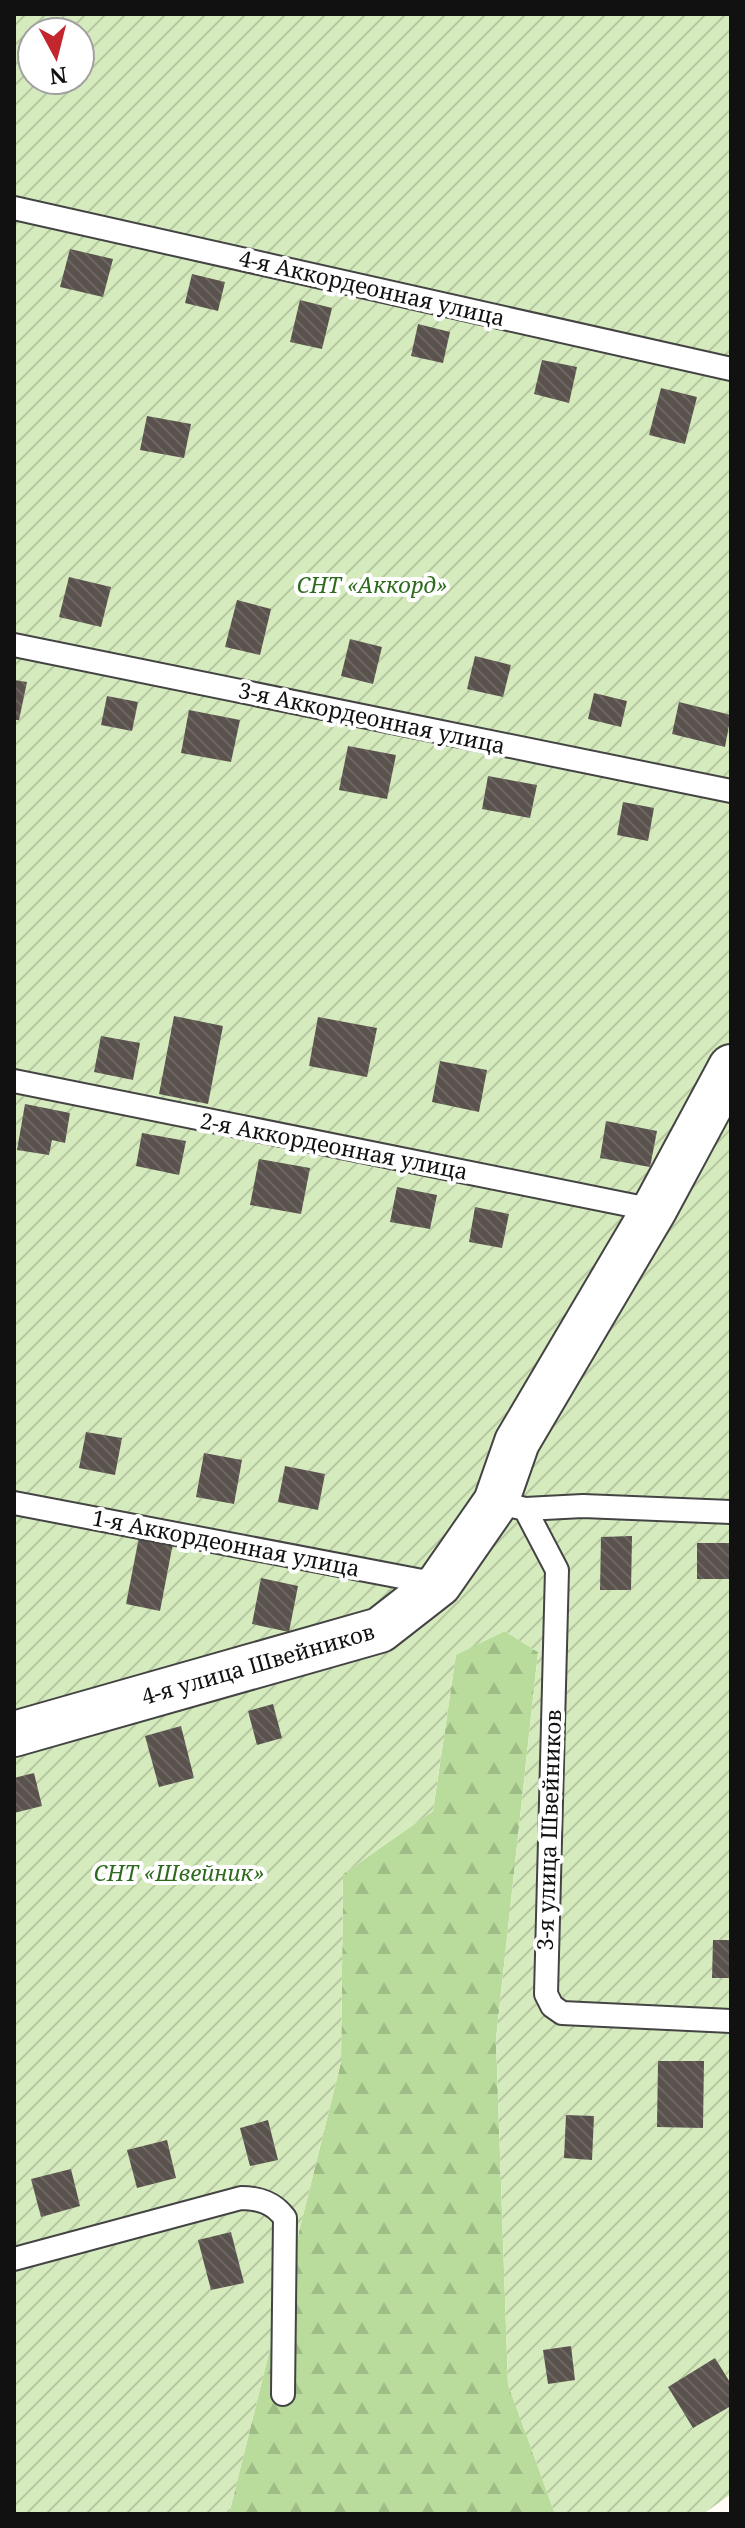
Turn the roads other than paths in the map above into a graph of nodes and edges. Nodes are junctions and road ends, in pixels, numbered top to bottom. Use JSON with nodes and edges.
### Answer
{"nodes":[{"id":1,"x":14,"y":208,"type":"edge"},
{"id":2,"x":731,"y":369,"type":"edge"},
{"id":3,"x":14,"y":645,"type":"edge"},
{"id":4,"x":731,"y":791,"type":"edge"},
{"id":5,"x":731,"y":1067,"type":"edge"},
{"id":6,"x":14,"y":1081,"type":"edge"},
{"id":7,"x":654,"y":1210,"type":"junction"},
{"id":8,"x":14,"y":1503,"type":"edge"},
{"id":9,"x":510,"y":1505,"type":"junction"},
{"id":10,"x":731,"y":1512,"type":"edge"},
{"id":11,"x":439,"y":1584,"type":"junction"},
{"id":12,"x":14,"y":1734,"type":"edge"},
{"id":13,"x":731,"y":2021,"type":"edge"},
{"id":14,"x":14,"y":2259,"type":"edge"},
{"id":15,"x":283,"y":2394,"type":"dead end"}],
"edges":[{"from":1,"to":2,"type":"lane","name":"4-я Аккордеонная улица"},
{"from":3,"to":4,"type":"lane","name":"3-я Аккордеонная улица"},
{"from":5,"to":7,"type":"street","name":"4-я улица Швейников"},
{"from":6,"to":7,"type":"lane","name":"2-я Аккордеонная улица"},
{"from":7,"to":9,"type":"street","name":"4-я улица Швейников"},
{"from":8,"to":11,"type":"lane","name":"1-я Аккордеонная улица"},
{"from":9,"to":10,"type":"lane"},
{"from":9,"to":11,"type":"street","name":"4-я улица Швейников"},
{"from":9,"to":13,"type":"lane","name":"3-я улица Швейников"},
{"from":11,"to":12,"type":"street","name":"4-я улица Швейников"},
{"from":14,"to":15,"type":"lane"}]}
